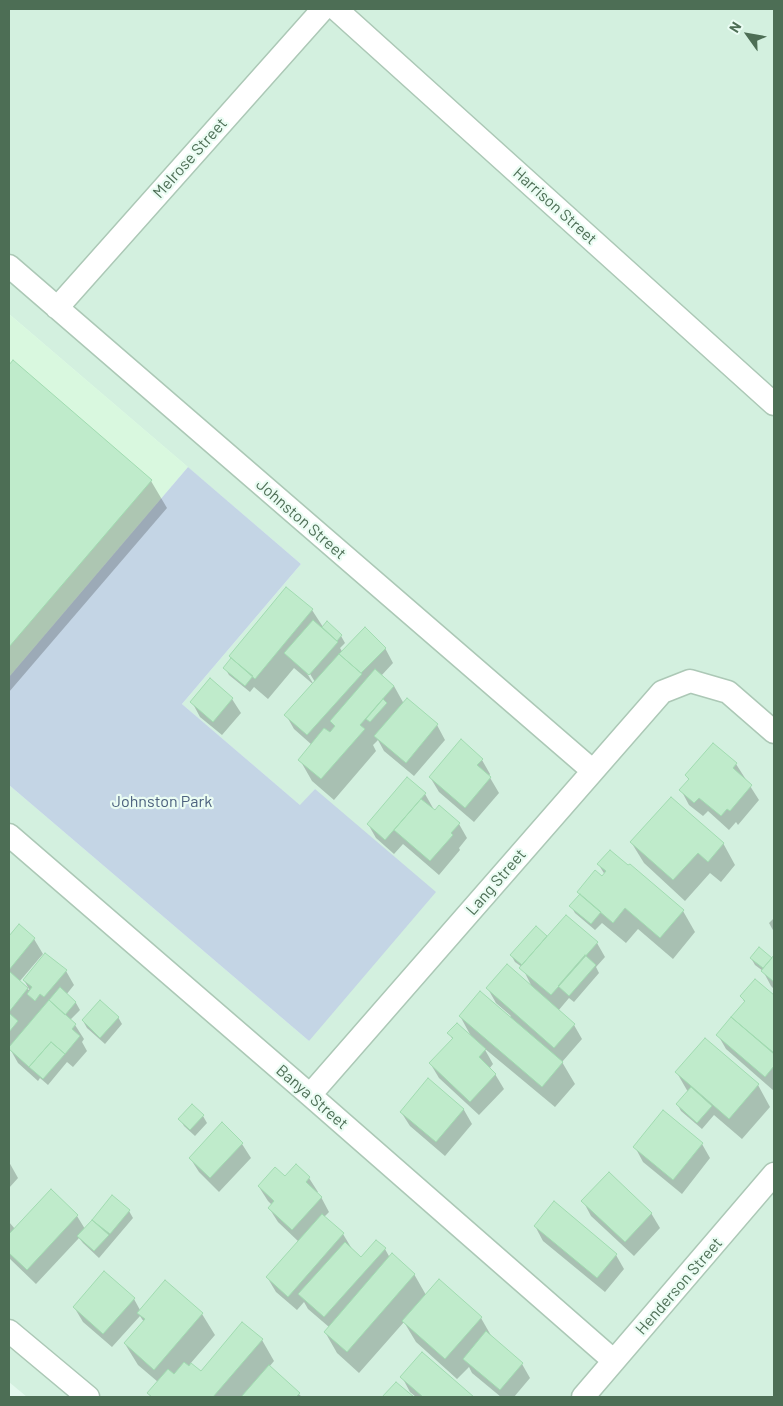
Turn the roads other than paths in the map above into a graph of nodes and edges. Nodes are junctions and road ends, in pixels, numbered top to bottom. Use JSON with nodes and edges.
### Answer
{"nodes":[{"id":1,"x":323,"y":9,"type":"edge"},
{"id":2,"x":336,"y":9,"type":"edge"},
{"id":3,"x":9,"y":266,"type":"edge"},
{"id":4,"x":57,"y":308,"type":"junction"},
{"id":5,"x":774,"y":404,"type":"edge"},
{"id":6,"x":774,"y":732,"type":"edge"},
{"id":7,"x":593,"y":771,"type":"junction"},
{"id":8,"x":9,"y":835,"type":"edge"},
{"id":9,"x":310,"y":1095,"type":"junction"},
{"id":10,"x":774,"y":1174,"type":"edge"},
{"id":11,"x":9,"y":1331,"type":"edge"},
{"id":12,"x":614,"y":1361,"type":"junction"},
{"id":13,"x":88,"y":1397,"type":"edge"},
{"id":14,"x":583,"y":1397,"type":"edge"}],
"edges":[{"from":1,"to":4,"type":"street","name":"Melrose Street"},
{"from":2,"to":5,"type":"street","name":"Harrison Street"},
{"from":3,"to":4,"type":"street","name":"Johnston Street"},
{"from":4,"to":7,"type":"street","name":"Johnston Street"},
{"from":6,"to":7,"type":"street","name":"Lang Street"},
{"from":7,"to":9,"type":"street","name":"Lang Street"},
{"from":8,"to":9,"type":"street","name":"Banya Street"},
{"from":9,"to":12,"type":"street","name":"Banya Street"},
{"from":10,"to":12,"type":"street","name":"Henderson Street"},
{"from":11,"to":13,"type":"street"},
{"from":12,"to":14,"type":"street","name":"Henderson Street"}]}
